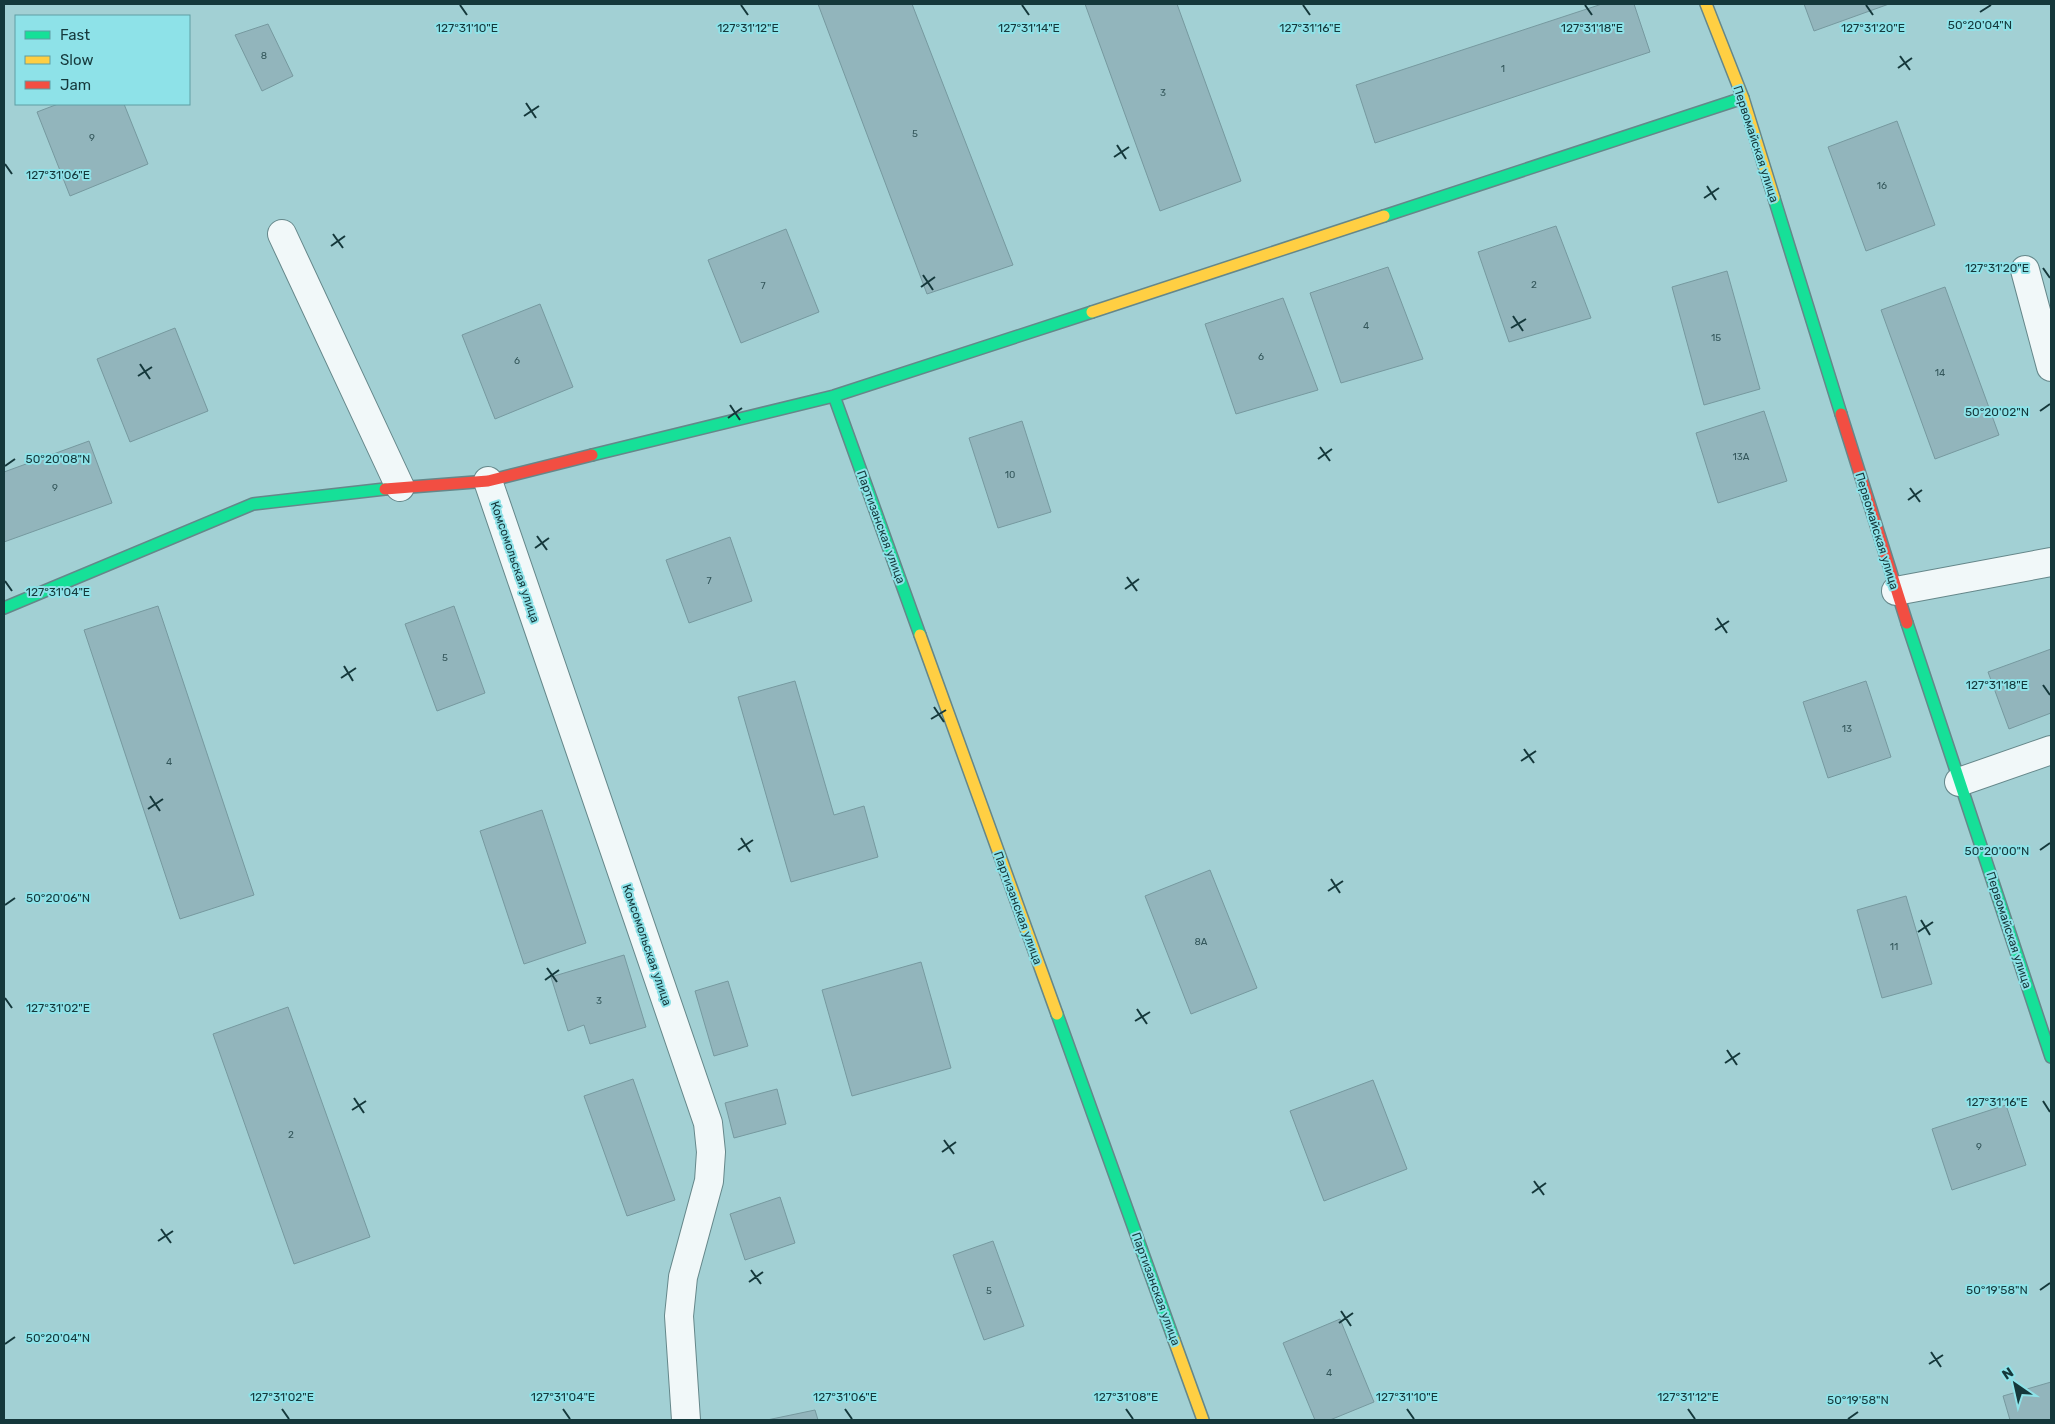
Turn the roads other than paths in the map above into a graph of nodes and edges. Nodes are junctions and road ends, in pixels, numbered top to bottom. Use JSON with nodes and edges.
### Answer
{"nodes":[{"id":1,"x":1706,"y":4,"type":"edge"},
{"id":2,"x":1743,"y":98,"type":"junction"},
{"id":3,"x":282,"y":234,"type":"dead end"},
{"id":4,"x":2025,"y":270,"type":"dead end"},
{"id":5,"x":2051,"y":367,"type":"edge"},
{"id":6,"x":834,"y":396,"type":"junction"},
{"id":7,"x":488,"y":481,"type":"junction"},
{"id":8,"x":400,"y":487,"type":"junction"},
{"id":9,"x":2051,"y":562,"type":"edge"},
{"id":10,"x":1896,"y":591,"type":"junction"},
{"id":11,"x":4,"y":608,"type":"edge"},
{"id":12,"x":2051,"y":750,"type":"edge"},
{"id":13,"x":1959,"y":782,"type":"junction"},
{"id":14,"x":2051,"y":1058,"type":"edge"},
{"id":15,"x":686,"y":1420,"type":"edge"},
{"id":16,"x":1203,"y":1420,"type":"edge"}],
"edges":[{"from":1,"to":2,"type":"street","name":"Первомайская улица"},
{"from":2,"to":6,"type":"street"},
{"from":2,"to":10,"type":"street","name":"Первомайская улица"},
{"from":3,"to":8,"type":"street"},
{"from":4,"to":5,"type":"street"},
{"from":6,"to":7,"type":"street"},
{"from":6,"to":16,"type":"street","name":"Партизанская улица"},
{"from":7,"to":8,"type":"street"},
{"from":7,"to":15,"type":"street","name":"Комсомольская улица"},
{"from":8,"to":11,"type":"street"},
{"from":9,"to":10,"type":"street"},
{"from":10,"to":13,"type":"street","name":"Первомайская улица"},
{"from":12,"to":13,"type":"street"},
{"from":13,"to":14,"type":"street","name":"Первомайская улица"}]}
